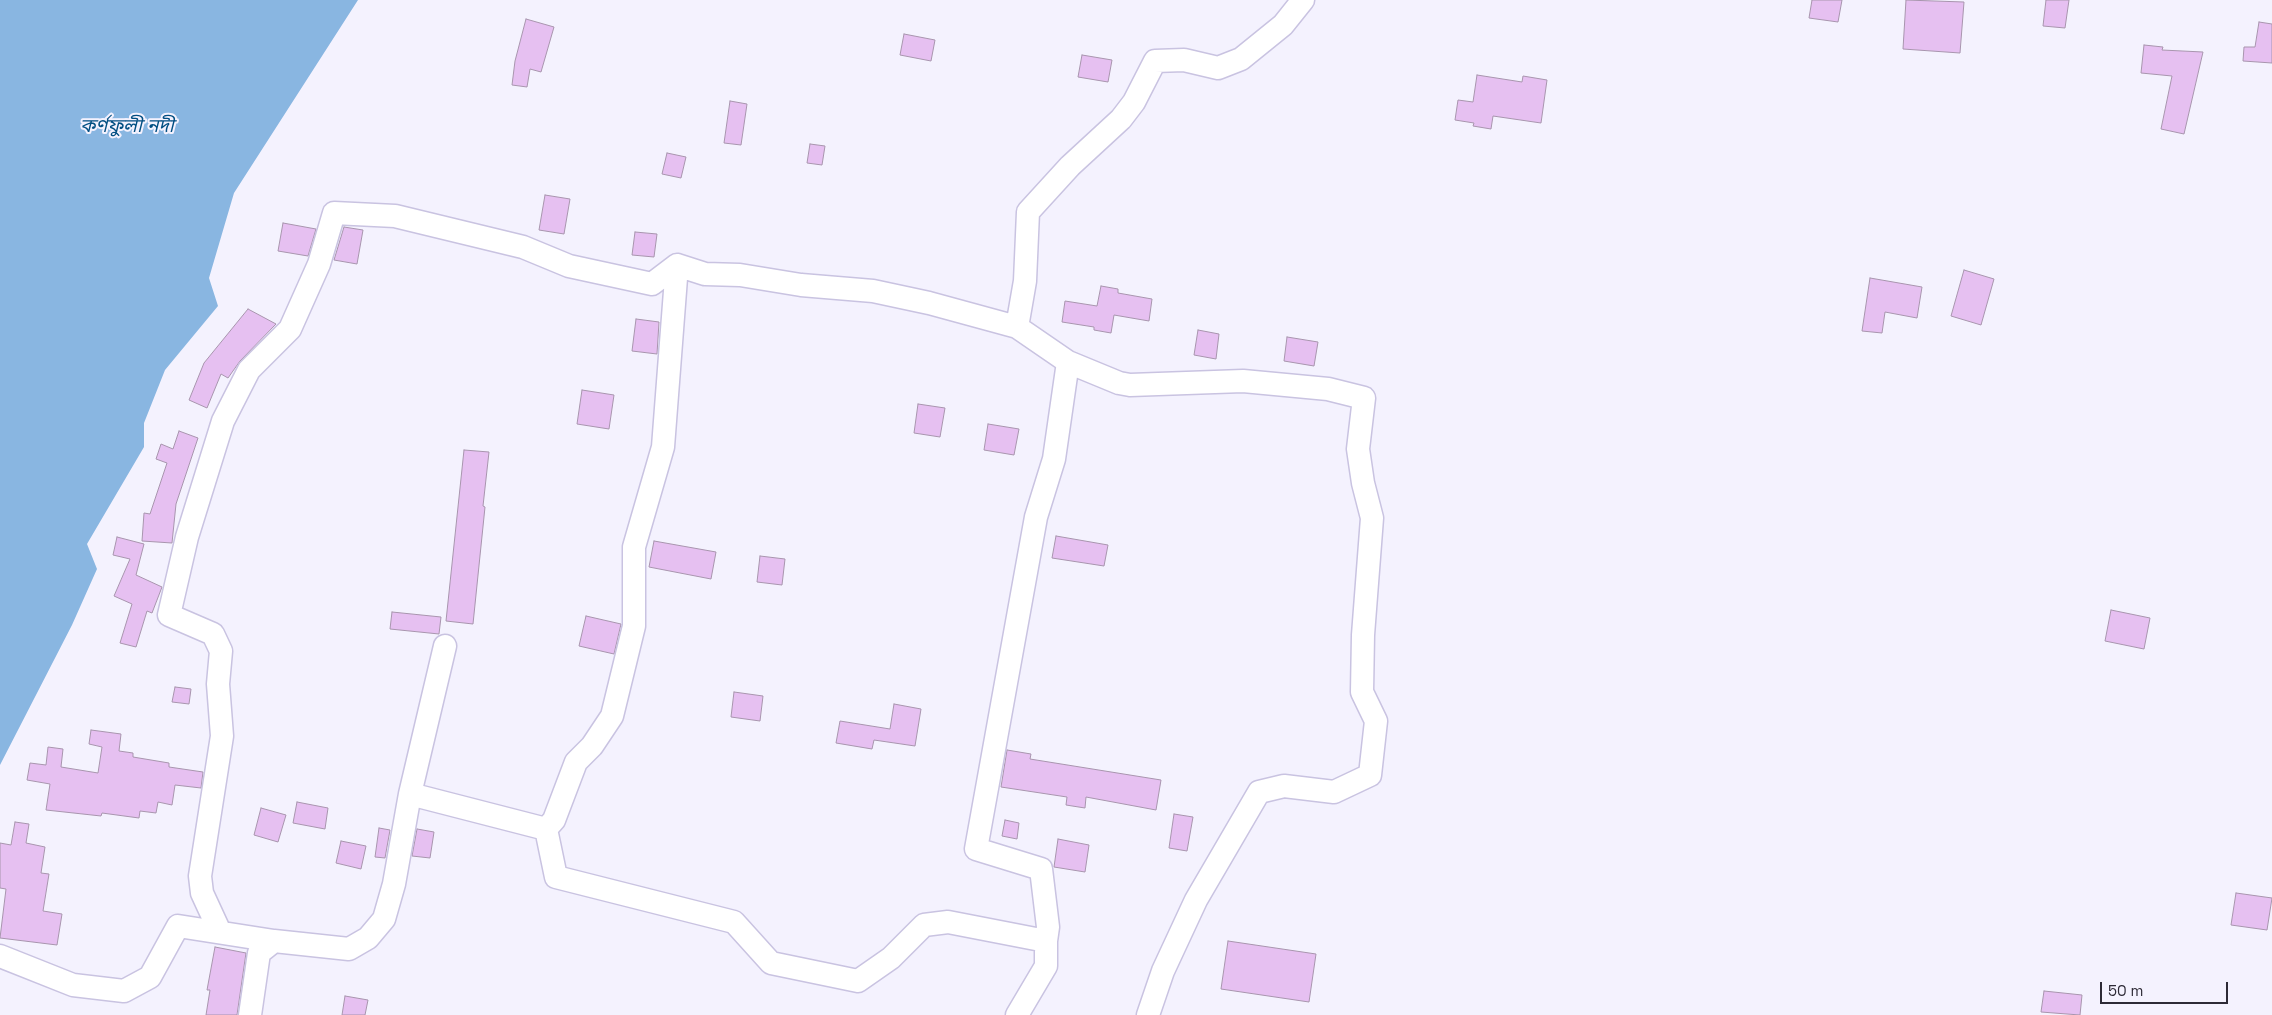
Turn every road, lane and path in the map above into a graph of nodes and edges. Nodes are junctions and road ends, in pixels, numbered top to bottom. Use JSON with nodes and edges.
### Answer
{"nodes":[{"id":1,"x":1303,"y":0,"type":"edge"},
{"id":2,"x":677,"y":264,"type":"junction"},
{"id":3,"x":1017,"y":327,"type":"junction"},
{"id":4,"x":1068,"y":362,"type":"junction"},
{"id":5,"x":445,"y":646,"type":"dead end"},
{"id":6,"x":410,"y":794,"type":"junction"},
{"id":7,"x":546,"y":829,"type":"junction"},
{"id":8,"x":220,"y":932,"type":"junction"},
{"id":9,"x":274,"y":941,"type":"junction"},
{"id":10,"x":1046,"y":941,"type":"junction"},
{"id":11,"x":0,"y":956,"type":"edge"},
{"id":12,"x":250,"y":1015,"type":"edge"},
{"id":13,"x":1017,"y":1015,"type":"edge"},
{"id":14,"x":1148,"y":1015,"type":"edge"}],
"edges":[{"from":1,"to":3,"type":"street"},
{"from":2,"to":3,"type":"street"},
{"from":2,"to":7,"type":"street"},
{"from":2,"to":8,"type":"street"},
{"from":3,"to":4,"type":"street"},
{"from":4,"to":10,"type":"street"},
{"from":4,"to":14,"type":"street"},
{"from":5,"to":6,"type":"street"},
{"from":6,"to":7,"type":"street"},
{"from":6,"to":9,"type":"street"},
{"from":7,"to":10,"type":"street"},
{"from":8,"to":9,"type":"street"},
{"from":8,"to":11,"type":"street"},
{"from":9,"to":12,"type":"street"},
{"from":10,"to":13,"type":"street"}]}
